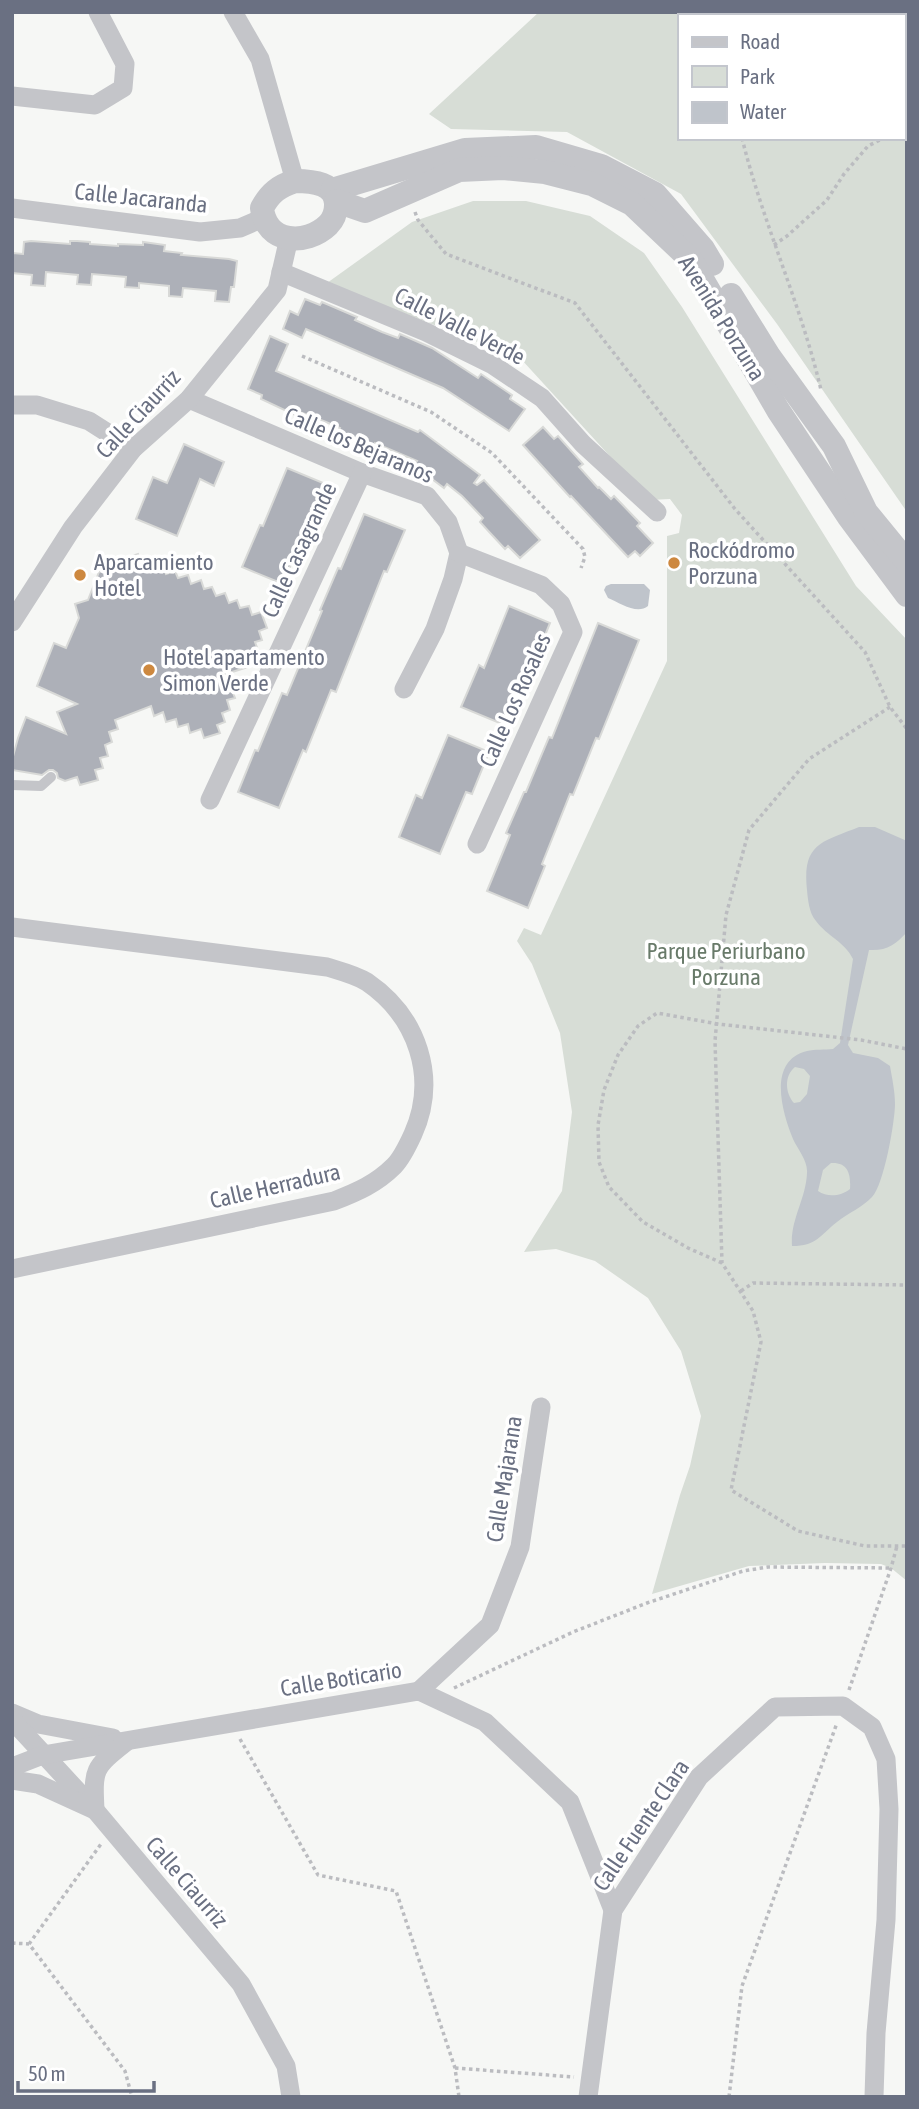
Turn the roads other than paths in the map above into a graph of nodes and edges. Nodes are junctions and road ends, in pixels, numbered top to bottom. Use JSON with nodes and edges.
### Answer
{"nodes":[{"id":1,"x":98,"y":12,"type":"edge"},
{"id":2,"x":233,"y":12,"type":"edge"},
{"id":3,"x":12,"y":96,"type":"edge"},
{"id":4,"x":295,"y":181,"type":"junction"},
{"id":5,"x":334,"y":196,"type":"junction"},
{"id":6,"x":12,"y":208,"type":"edge"},
{"id":7,"x":263,"y":218,"type":"junction"},
{"id":8,"x":289,"y":238,"type":"junction"},
{"id":9,"x":281,"y":272,"type":"junction"},
{"id":10,"x":189,"y":399,"type":"junction"},
{"id":11,"x":12,"y":405,"type":"edge"},
{"id":12,"x":133,"y":449,"type":"junction"},
{"id":13,"x":362,"y":473,"type":"junction"},
{"id":14,"x":657,"y":512,"type":"dead end"},
{"id":15,"x":459,"y":553,"type":"junction"},
{"id":16,"x":907,"y":562,"type":"edge"},
{"id":17,"x":907,"y":594,"type":"edge"},
{"id":18,"x":12,"y":622,"type":"edge"},
{"id":19,"x":404,"y":689,"type":"dead end"},
{"id":20,"x":51,"y":777,"type":"dead end"},
{"id":21,"x":12,"y":785,"type":"edge"},
{"id":22,"x":210,"y":800,"type":"dead end"},
{"id":23,"x":477,"y":844,"type":"dead end"},
{"id":24,"x":12,"y":927,"type":"edge"},
{"id":25,"x":12,"y":1269,"type":"edge"},
{"id":26,"x":541,"y":1407,"type":"dead end"},
{"id":27,"x":426,"y":1695,"type":"junction"},
{"id":28,"x":12,"y":1713,"type":"edge"},
{"id":29,"x":12,"y":1720,"type":"edge"},
{"id":30,"x":128,"y":1740,"type":"junction"},
{"id":31,"x":43,"y":1755,"type":"junction"},
{"id":32,"x":12,"y":1767,"type":"edge"},
{"id":33,"x":12,"y":1780,"type":"edge"},
{"id":34,"x":95,"y":1810,"type":"junction"},
{"id":35,"x":613,"y":1910,"type":"junction"},
{"id":36,"x":589,"y":2088,"type":"edge"},
{"id":37,"x":291,"y":2097,"type":"edge"},
{"id":38,"x":874,"y":2097,"type":"edge"}],
"edges":[{"from":1,"to":3,"type":"street"},
{"from":2,"to":4,"type":"street"},
{"from":4,"to":5,"type":"street"},
{"from":4,"to":7,"type":"street"},
{"from":5,"to":8,"type":"street"},
{"from":5,"to":16,"type":"street","name":"Avenida Porzuna"},
{"from":5,"to":17,"type":"street","name":"Avenida Porzuna"},
{"from":6,"to":7,"type":"street","name":"Calle Jacaranda"},
{"from":7,"to":8,"type":"street"},
{"from":8,"to":9,"type":"street","name":"Calle Ciaurriz"},
{"from":9,"to":10,"type":"street","name":"Calle Ciaurriz"},
{"from":9,"to":14,"type":"street","name":"Calle Valle Verde"},
{"from":10,"to":12,"type":"street","name":"Calle Ciaurriz"},
{"from":10,"to":13,"type":"street","name":"Calle los Bejaranos"},
{"from":11,"to":12,"type":"street"},
{"from":12,"to":18,"type":"street","name":"Calle Ciaurriz"},
{"from":13,"to":15,"type":"street","name":"Calle los Bejaranos"},
{"from":13,"to":22,"type":"street","name":"Calle Casagrande"},
{"from":15,"to":19,"type":"street"},
{"from":15,"to":23,"type":"street","name":"Calle Los Rosales"},
{"from":20,"to":21,"type":"lane"},
{"from":24,"to":25,"type":"street","name":"Calle Herradura"},
{"from":26,"to":27,"type":"street","name":"Calle Majarana"},
{"from":27,"to":30,"type":"street","name":"Calle Boticario"},
{"from":27,"to":35,"type":"street","name":"Calle Boticario"},
{"from":28,"to":30,"type":"street"},
{"from":29,"to":31,"type":"street","name":"Calle Ciaurriz"},
{"from":30,"to":31,"type":"street","name":"Calle Boticario"},
{"from":30,"to":34,"type":"street"},
{"from":31,"to":32,"type":"street","name":"Calle Boticario"},
{"from":31,"to":34,"type":"street","name":"Calle Ciaurriz"},
{"from":33,"to":34,"type":"street"},
{"from":34,"to":37,"type":"street","name":"Calle Ciaurriz"},
{"from":35,"to":36,"type":"street","name":"Calle Fuente Clara"},
{"from":35,"to":38,"type":"street","name":"Calle Fuente Clara"}]}
